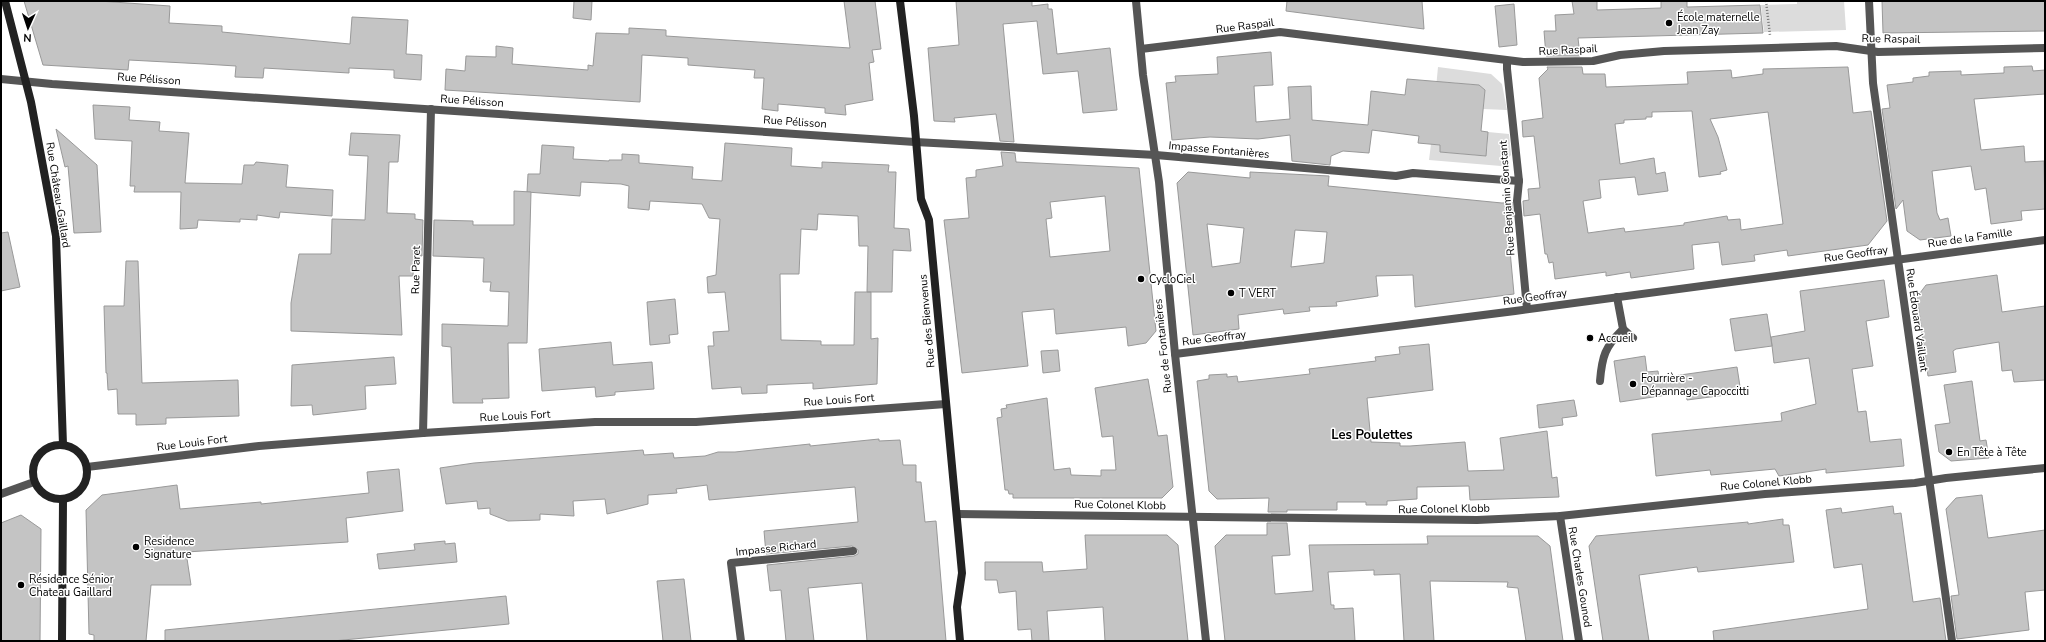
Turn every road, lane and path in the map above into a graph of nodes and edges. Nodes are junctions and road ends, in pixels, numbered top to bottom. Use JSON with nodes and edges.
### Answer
{"nodes":[{"id":1,"x":5,"y":1,"type":"edge"},
{"id":2,"x":900,"y":1,"type":"edge"},
{"id":3,"x":1136,"y":1,"type":"edge"},
{"id":4,"x":1766,"y":1,"type":"edge"},
{"id":5,"x":1869,"y":1,"type":"edge"},
{"id":6,"x":1770,"y":35,"type":"dead end"},
{"id":7,"x":2045,"y":48,"type":"edge"},
{"id":8,"x":1141,"y":49,"type":"junction"},
{"id":9,"x":1871,"y":51,"type":"junction"},
{"id":10,"x":1508,"y":61,"type":"junction"},
{"id":11,"x":1,"y":79,"type":"edge"},
{"id":12,"x":27,"y":82,"type":"junction"},
{"id":13,"x":431,"y":109,"type":"junction"},
{"id":14,"x":915,"y":142,"type":"junction"},
{"id":15,"x":1156,"y":155,"type":"junction"},
{"id":16,"x":1519,"y":181,"type":"junction"},
{"id":17,"x":2045,"y":240,"type":"edge"},
{"id":18,"x":1898,"y":259,"type":"junction"},
{"id":19,"x":1617,"y":297,"type":"junction"},
{"id":20,"x":1527,"y":310,"type":"junction"},
{"id":21,"x":1623,"y":329,"type":"junction"},
{"id":22,"x":1633,"y":338,"type":"dead end"},
{"id":23,"x":1175,"y":354,"type":"junction"},
{"id":24,"x":1600,"y":381,"type":"dead end"},
{"id":25,"x":946,"y":404,"type":"junction"},
{"id":26,"x":423,"y":433,"type":"junction"},
{"id":27,"x":63,"y":445,"type":"junction"},
{"id":28,"x":87,"y":467,"type":"junction"},
{"id":29,"x":2045,"y":468,"type":"edge"},
{"id":30,"x":1929,"y":480,"type":"junction"},
{"id":31,"x":34,"y":482,"type":"junction"},
{"id":32,"x":1,"y":494,"type":"edge"},
{"id":33,"x":63,"y":500,"type":"junction"},
{"id":34,"x":957,"y":514,"type":"junction"},
{"id":35,"x":1560,"y":516,"type":"junction"},
{"id":36,"x":1192,"y":517,"type":"junction"},
{"id":37,"x":853,"y":551,"type":"dead end"},
{"id":38,"x":62,"y":641,"type":"edge"},
{"id":39,"x":741,"y":641,"type":"edge"},
{"id":40,"x":960,"y":641,"type":"edge"},
{"id":41,"x":1206,"y":641,"type":"edge"},
{"id":42,"x":1580,"y":641,"type":"edge"},
{"id":43,"x":1952,"y":641,"type":"edge"}],
"edges":[{"from":1,"to":12,"type":"street","name":"Rue Château-Gaillard"},
{"from":2,"to":14,"type":"street","name":"Rue des Bienvenus"},
{"from":3,"to":8,"type":"street","name":"Rue de Fontanières"},
{"from":4,"to":6,"type":"path"},
{"from":5,"to":9,"type":"street","name":"Rue Édouard Vaillant"},
{"from":7,"to":9,"type":"street","name":"Rue Raspail"},
{"from":8,"to":10,"type":"street","name":"Rue Raspail"},
{"from":8,"to":15,"type":"street","name":"Rue de Fontanières"},
{"from":9,"to":10,"type":"street","name":"Rue Raspail"},
{"from":9,"to":18,"type":"street","name":"Rue Édouard Vaillant"},
{"from":10,"to":16,"type":"street","name":"Rue Benjamin Constant"},
{"from":11,"to":12,"type":"street","name":"Rue Pélisson"},
{"from":12,"to":13,"type":"street","name":"Rue Pélisson"},
{"from":12,"to":27,"type":"street","name":"Rue Château-Gaillard"},
{"from":13,"to":14,"type":"street","name":"Rue Pélisson"},
{"from":13,"to":26,"type":"street","name":"Rue Paret"},
{"from":14,"to":15,"type":"street","name":"Impasse Fontanières"},
{"from":14,"to":25,"type":"street","name":"Rue des Bienvenus"},
{"from":15,"to":16,"type":"street","name":"Impasse Fontanières"},
{"from":15,"to":23,"type":"street","name":"Rue de Fontanières"},
{"from":16,"to":20,"type":"street","name":"Rue Benjamin Constant"},
{"from":17,"to":18,"type":"street","name":"Rue de la Famille"},
{"from":18,"to":19,"type":"street","name":"Rue Geoffray"},
{"from":18,"to":30,"type":"street","name":"Rue Édouard Vaillant"},
{"from":19,"to":20,"type":"street","name":"Rue Geoffray"},
{"from":19,"to":21,"type":"street"},
{"from":20,"to":23,"type":"street","name":"Rue Geoffray"},
{"from":21,"to":22,"type":"street"},
{"from":21,"to":24,"type":"street"},
{"from":23,"to":36,"type":"street","name":"Rue de Fontanières"},
{"from":25,"to":26,"type":"street","name":"Rue Louis Fort"},
{"from":25,"to":34,"type":"street","name":"Rue des Bienvenus"},
{"from":26,"to":28,"type":"street","name":"Rue Louis Fort"},
{"from":27,"to":28,"type":"street"},
{"from":27,"to":31,"type":"street"},
{"from":28,"to":33,"type":"street"},
{"from":29,"to":30,"type":"street","name":"Rue Colonel Klobb"},
{"from":30,"to":35,"type":"street","name":"Rue Colonel Klobb"},
{"from":30,"to":43,"type":"street","name":"Rue Édouard Vaillant"},
{"from":31,"to":32,"type":"street"},
{"from":31,"to":33,"type":"street"},
{"from":33,"to":38,"type":"street"},
{"from":34,"to":36,"type":"street","name":"Rue Colonel Klobb"},
{"from":34,"to":40,"type":"street","name":"Rue des Bienvenus"},
{"from":35,"to":36,"type":"street","name":"Rue Colonel Klobb"},
{"from":35,"to":42,"type":"street","name":"Rue Charles Gounod"},
{"from":36,"to":41,"type":"street","name":"Rue de Fontanières"},
{"from":37,"to":39,"type":"street","name":"Impasse Richard"}]}
